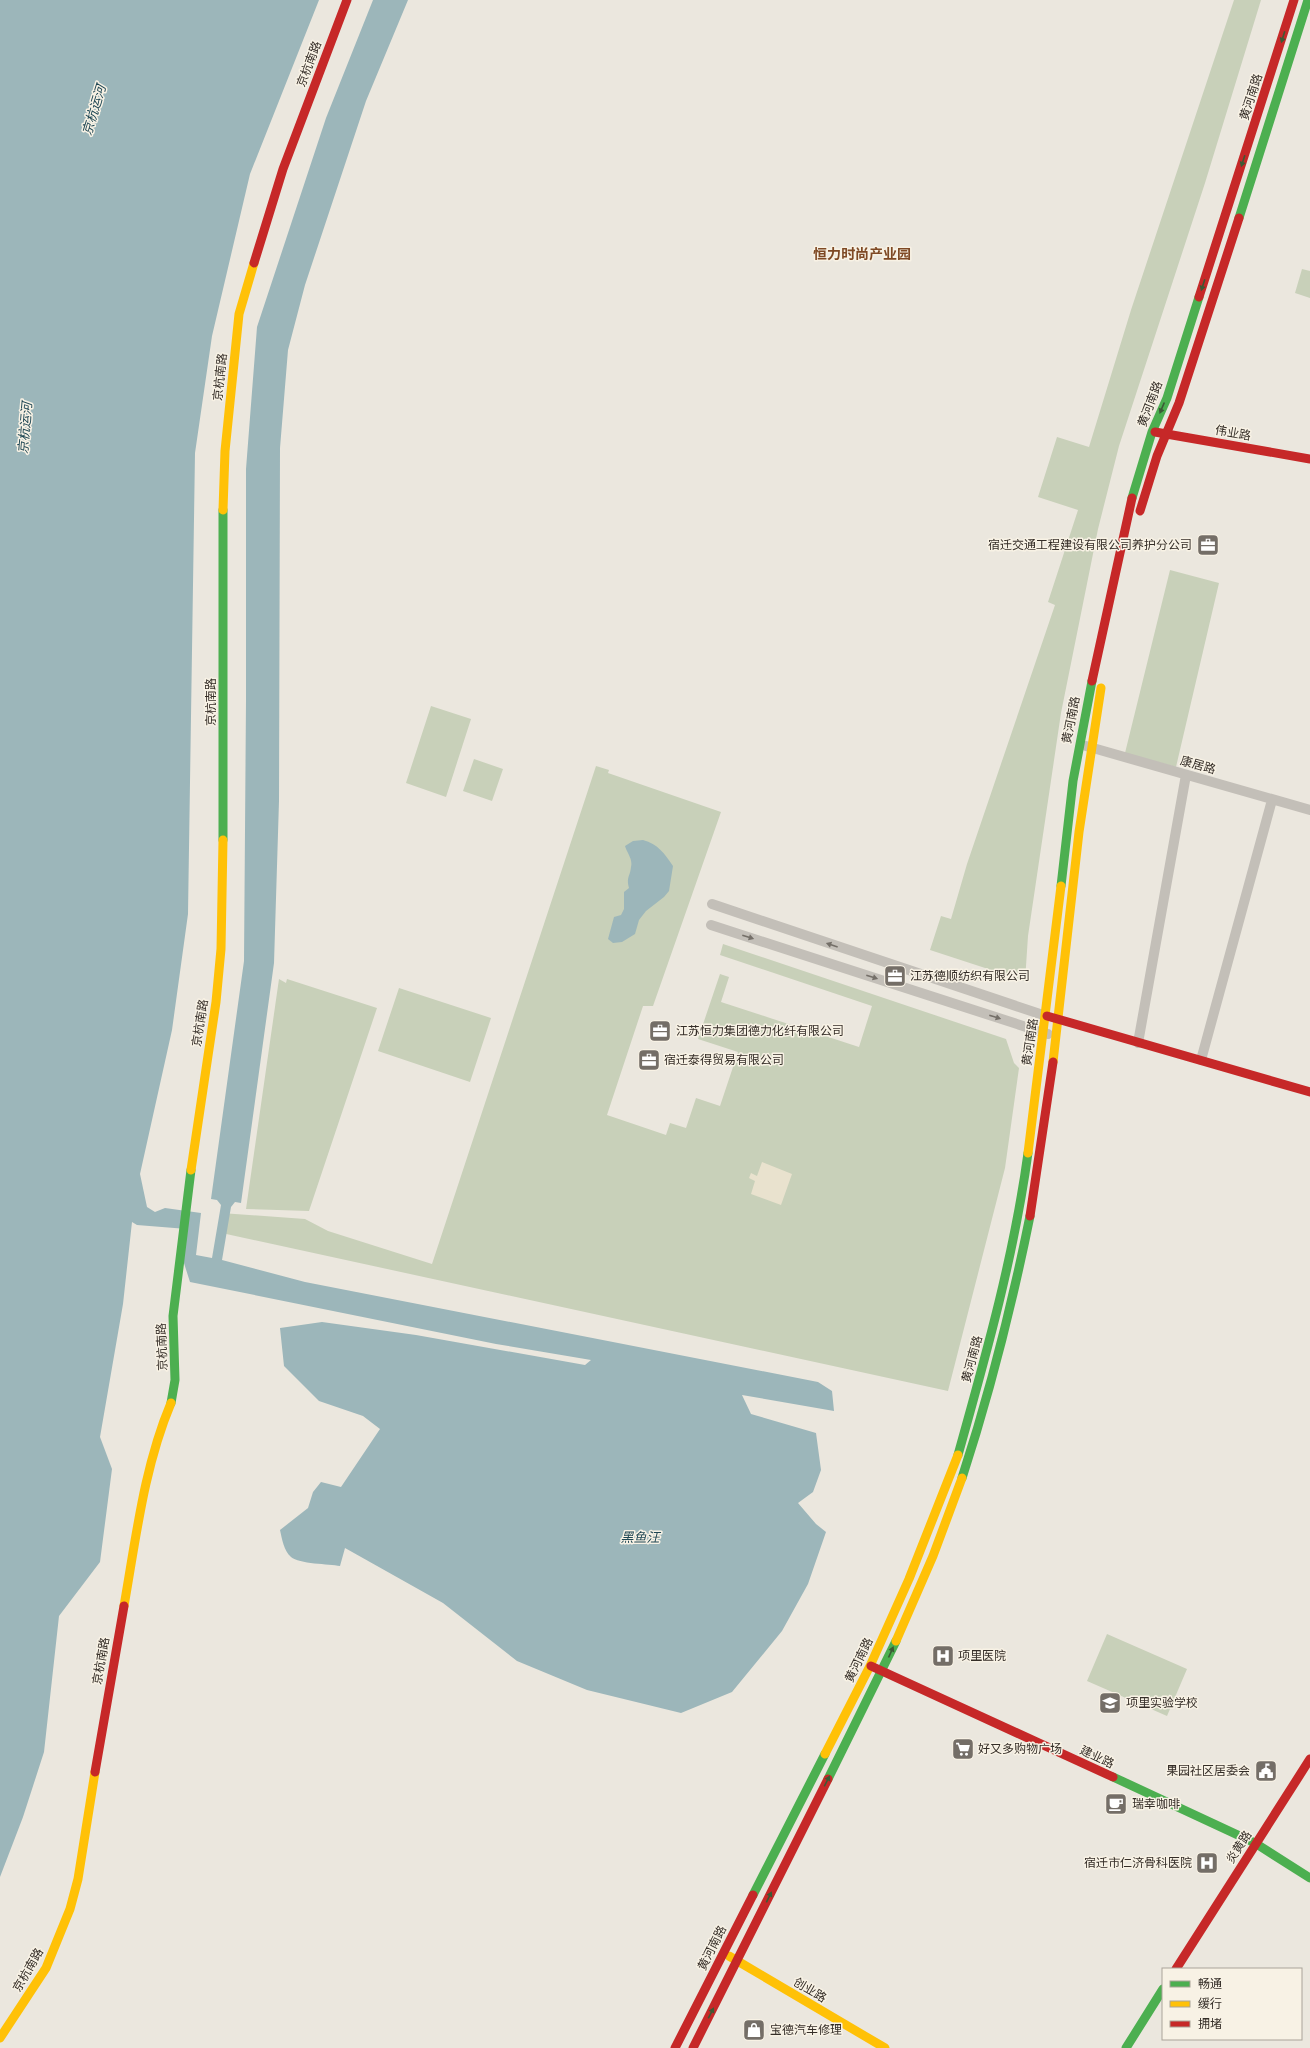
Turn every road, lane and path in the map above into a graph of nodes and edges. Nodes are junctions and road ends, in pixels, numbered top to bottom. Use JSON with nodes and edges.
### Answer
{"nodes":[{"id":1,"x":347,"y":0,"type":"edge"},
{"id":2,"x":1294,"y":0,"type":"edge"},
{"id":3,"x":1308,"y":0,"type":"edge"},
{"id":4,"x":1152,"y":432,"type":"junction"},
{"id":5,"x":1165,"y":434,"type":"junction"},
{"id":6,"x":1310,"y":459,"type":"edge"},
{"id":7,"x":1106,"y":662,"type":"dead end"},
{"id":8,"x":1103,"y":677,"type":"dead end"},
{"id":9,"x":1078,"y":745,"type":"junction"},
{"id":10,"x":1090,"y":747,"type":"junction"},
{"id":11,"x":1186,"y":775,"type":"junction"},
{"id":12,"x":1272,"y":800,"type":"junction"},
{"id":13,"x":1310,"y":810,"type":"edge"},
{"id":14,"x":712,"y":904,"type":"dead end"},
{"id":15,"x":711,"y":925,"type":"dead end"},
{"id":16,"x":1046,"y":1016,"type":"junction"},
{"id":17,"x":1058,"y":1020,"type":"junction"},
{"id":18,"x":1044,"y":1033,"type":"junction"},
{"id":19,"x":1055,"y":1036,"type":"junction"},
{"id":20,"x":1138,"y":1043,"type":"junction"},
{"id":21,"x":1200,"y":1060,"type":"junction"},
{"id":22,"x":1310,"y":1092,"type":"edge"},
{"id":23,"x":870,"y":1666,"type":"junction"},
{"id":24,"x":882,"y":1672,"type":"junction"},
{"id":25,"x":1310,"y":1759,"type":"edge"},
{"id":26,"x":1255,"y":1843,"type":"junction"},
{"id":27,"x":1310,"y":1878,"type":"edge"},
{"id":28,"x":723,"y":1952,"type":"junction"},
{"id":29,"x":738,"y":1961,"type":"junction"},
{"id":30,"x":1177,"y":1968,"type":"edge"},
{"id":31,"x":1162,"y":1991,"type":"edge"},
{"id":32,"x":0,"y":2038,"type":"edge"},
{"id":33,"x":675,"y":2048,"type":"edge"},
{"id":34,"x":693,"y":2048,"type":"edge"},
{"id":35,"x":885,"y":2048,"type":"edge"},
{"id":36,"x":1126,"y":2048,"type":"edge"}],
"edges":[{"from":1,"to":32,"type":"main road","name":"京杭南路"},
{"from":2,"to":4,"type":"main road","name":"黄河南路","one_way":true},
{"from":3,"to":5,"type":"main road","name":"黄河南路"},
{"from":4,"to":5,"type":"main road","name":"伟业路"},
{"from":4,"to":9,"type":"main road","name":"黄河南路"},
{"from":5,"to":6,"type":"main road","name":"伟业路"},
{"from":5,"to":7,"type":"main road","name":"黄河南路"},
{"from":8,"to":10,"type":"main road","name":"黄河南路"},
{"from":9,"to":10,"type":"street","name":"康居路"},
{"from":9,"to":16,"type":"main road","name":"黄河南路"},
{"from":10,"to":11,"type":"street","name":"康居路"},
{"from":10,"to":17,"type":"main road","name":"黄河南路"},
{"from":11,"to":12,"type":"street","name":"康居路"},
{"from":11,"to":20,"type":"street"},
{"from":12,"to":13,"type":"street","name":"康居路"},
{"from":12,"to":21,"type":"street"},
{"from":16,"to":14,"type":"street","one_way":true},
{"from":15,"to":18,"type":"street","one_way":true},
{"from":16,"to":17,"type":"main road"},
{"from":16,"to":18,"type":"main road","name":"黄河南路"},
{"from":17,"to":19,"type":"main road","name":"黄河南路"},
{"from":17,"to":20,"type":"main road"},
{"from":18,"to":19,"type":"street"},
{"from":18,"to":23,"type":"main road","name":"黄河南路"},
{"from":24,"to":19,"type":"main road","name":"黄河南路","one_way":true},
{"from":20,"to":21,"type":"main road"},
{"from":21,"to":22,"type":"main road"},
{"from":23,"to":24,"type":"main road","name":"建业路"},
{"from":23,"to":28,"type":"main road","name":"黄河南路"},
{"from":24,"to":26,"type":"main road","name":"建业路"},
{"from":29,"to":24,"type":"main road","name":"黄河南路","one_way":true},
{"from":25,"to":26,"type":"main road","name":"炎黄路"},
{"from":26,"to":27,"type":"main road","name":"建业路"},
{"from":26,"to":30,"type":"main road","name":"炎黄路"},
{"from":28,"to":29,"type":"main road","name":"创业路"},
{"from":28,"to":33,"type":"main road","name":"黄河南路"},
{"from":34,"to":29,"type":"main road","name":"黄河南路","one_way":true},
{"from":29,"to":35,"type":"main road","name":"创业路"},
{"from":31,"to":36,"type":"main road"}]}
